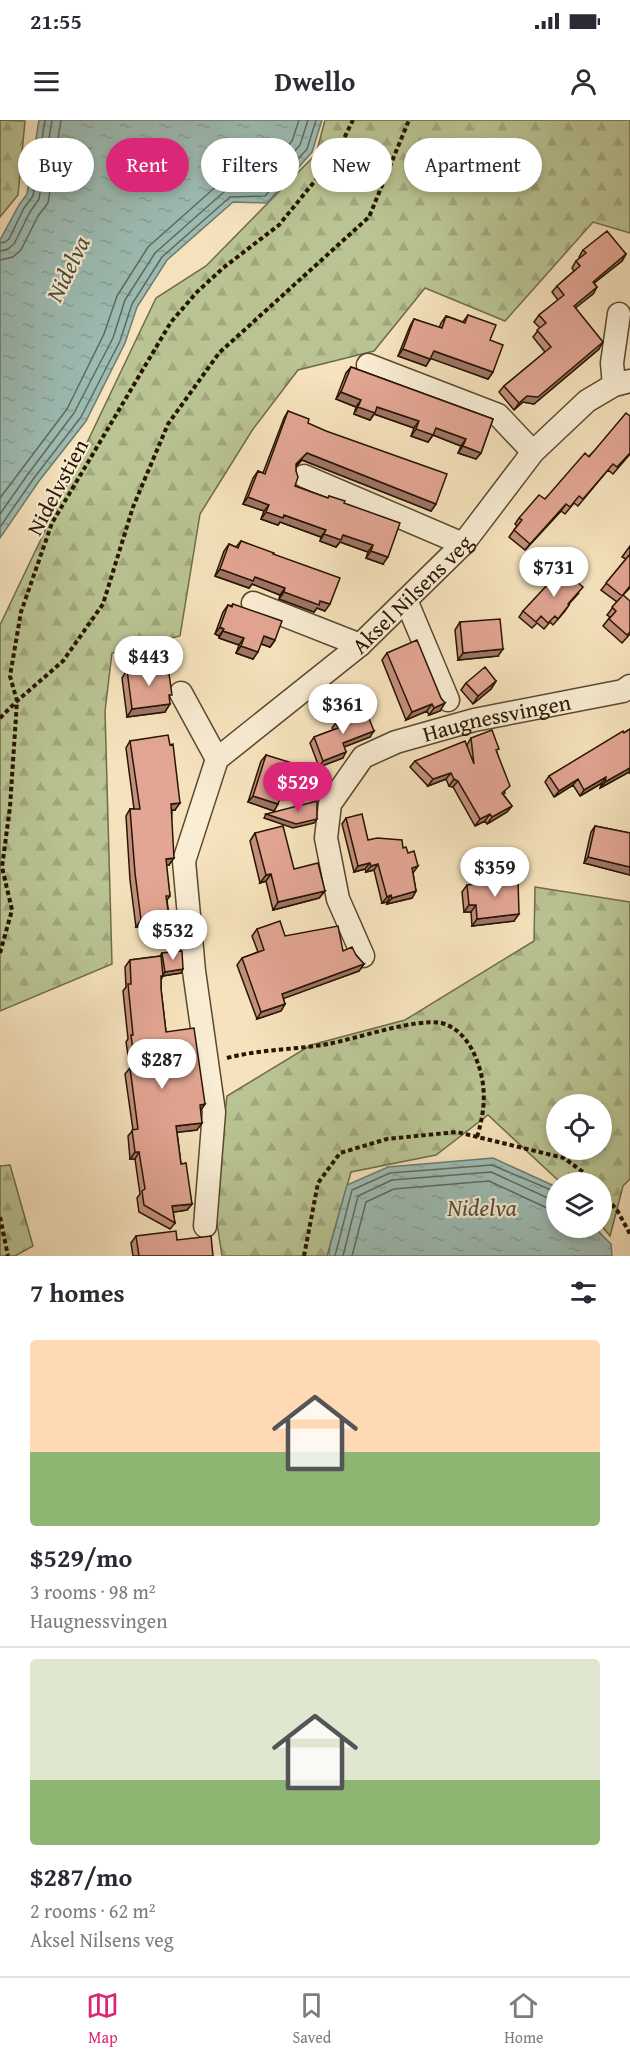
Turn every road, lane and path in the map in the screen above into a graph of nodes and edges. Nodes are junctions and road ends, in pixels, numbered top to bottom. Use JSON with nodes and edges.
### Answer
{"nodes":[{"id":1,"x":353,"y":120,"type":"edge"},
{"id":2,"x":409,"y":120,"type":"edge"},
{"id":3,"x":619,"y":314,"type":"dead end"},
{"id":4,"x":368,"y":365,"type":"dead end"},
{"id":5,"x":622,"y":383,"type":"edge"},
{"id":6,"x":533,"y":452,"type":"junction"},
{"id":7,"x":304,"y":476,"type":"dead end"},
{"id":8,"x":463,"y":544,"type":"junction"},
{"id":9,"x":406,"y":600,"type":"junction"},
{"id":10,"x":253,"y":603,"type":"dead end"},
{"id":11,"x":360,"y":645,"type":"junction"},
{"id":12,"x":630,"y":686,"type":"edge"},
{"id":13,"x":181,"y":693,"type":"dead end"},
{"id":14,"x":17,"y":700,"type":"junction"},
{"id":15,"x":448,"y":700,"type":"dead end"},
{"id":16,"x":0,"y":718,"type":"edge"},
{"id":17,"x":217,"y":759,"type":"junction"},
{"id":18,"x":0,"y":953,"type":"edge"},
{"id":19,"x":363,"y":956,"type":"dead end"},
{"id":20,"x":207,"y":1062,"type":"junction"},
{"id":21,"x":477,"y":1137,"type":"junction"},
{"id":22,"x":583,"y":1172,"type":"edge"},
{"id":23,"x":612,"y":1204,"type":"edge"},
{"id":24,"x":0,"y":1217,"type":"edge"},
{"id":25,"x":205,"y":1226,"type":"dead end"},
{"id":26,"x":630,"y":1234,"type":"edge"},
{"id":27,"x":8,"y":1256,"type":"edge"},
{"id":28,"x":304,"y":1256,"type":"edge"}],
"edges":[{"from":1,"to":14,"type":"path","name":"Nidelvstien"},
{"from":2,"to":14,"type":"path"},
{"from":3,"to":5,"type":"street","name":"Aksel Nilsens veg"},
{"from":4,"to":6,"type":"street"},
{"from":5,"to":6,"type":"street","name":"Aksel Nilsens veg"},
{"from":6,"to":8,"type":"street","name":"Aksel Nilsens veg"},
{"from":7,"to":8,"type":"street"},
{"from":8,"to":9,"type":"street","name":"Aksel Nilsens veg"},
{"from":9,"to":11,"type":"street","name":"Aksel Nilsens veg"},
{"from":9,"to":15,"type":"street"},
{"from":10,"to":11,"type":"street"},
{"from":11,"to":17,"type":"street","name":"Aksel Nilsens veg"},
{"from":12,"to":19,"type":"street","name":"Haugnessvingen"},
{"from":13,"to":17,"type":"street"},
{"from":14,"to":16,"type":"path"},
{"from":14,"to":18,"type":"path","name":"Nidelvstien"},
{"from":17,"to":20,"type":"street"},
{"from":20,"to":21,"type":"path"},
{"from":20,"to":25,"type":"street"},
{"from":21,"to":22,"type":"path"},
{"from":21,"to":28,"type":"path"},
{"from":23,"to":26,"type":"path"},
{"from":24,"to":27,"type":"path"}]}
